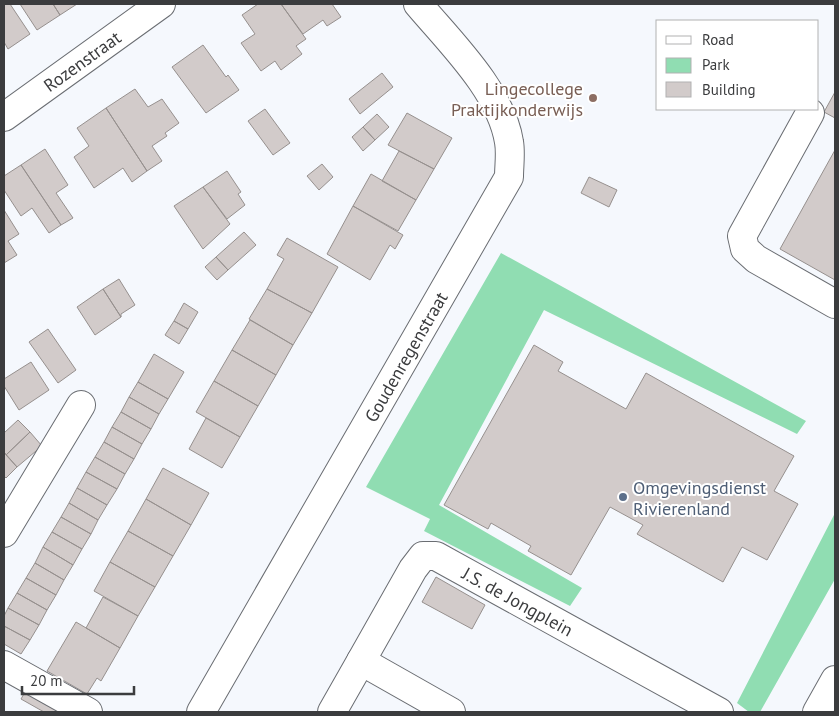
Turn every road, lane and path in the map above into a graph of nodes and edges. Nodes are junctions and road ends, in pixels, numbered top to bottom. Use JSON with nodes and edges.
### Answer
{"nodes":[{"id":1,"x":161,"y":4,"type":"edge"},
{"id":2,"x":418,"y":4,"type":"edge"},
{"id":3,"x":810,"y":113,"type":"dead end"},
{"id":4,"x":4,"y":117,"type":"edge"},
{"id":5,"x":835,"y":304,"type":"edge"},
{"id":6,"x":82,"y":405,"type":"dead end"},
{"id":7,"x":4,"y":533,"type":"edge"},
{"id":8,"x":361,"y":661,"type":"junction"},
{"id":9,"x":4,"y":665,"type":"edge"},
{"id":10,"x":835,"y":680,"type":"edge"},
{"id":11,"x":88,"y":712,"type":"edge"},
{"id":12,"x":202,"y":712,"type":"edge"},
{"id":13,"x":332,"y":712,"type":"edge"},
{"id":14,"x":451,"y":712,"type":"edge"},
{"id":15,"x":720,"y":712,"type":"edge"},
{"id":16,"x":817,"y":712,"type":"edge"}],
"edges":[{"from":1,"to":4,"type":"street","name":"Rozenstraat"},
{"from":2,"to":12,"type":"street","name":"Goudenregenstraat"},
{"from":3,"to":5,"type":"street"},
{"from":6,"to":7,"type":"street"},
{"from":8,"to":13,"type":"street","name":"J.S. de Jongplein"},
{"from":8,"to":14,"type":"street"},
{"from":8,"to":15,"type":"street","name":"J.S. de Jongplein"},
{"from":9,"to":11,"type":"street"},
{"from":10,"to":16,"type":"street"}]}
